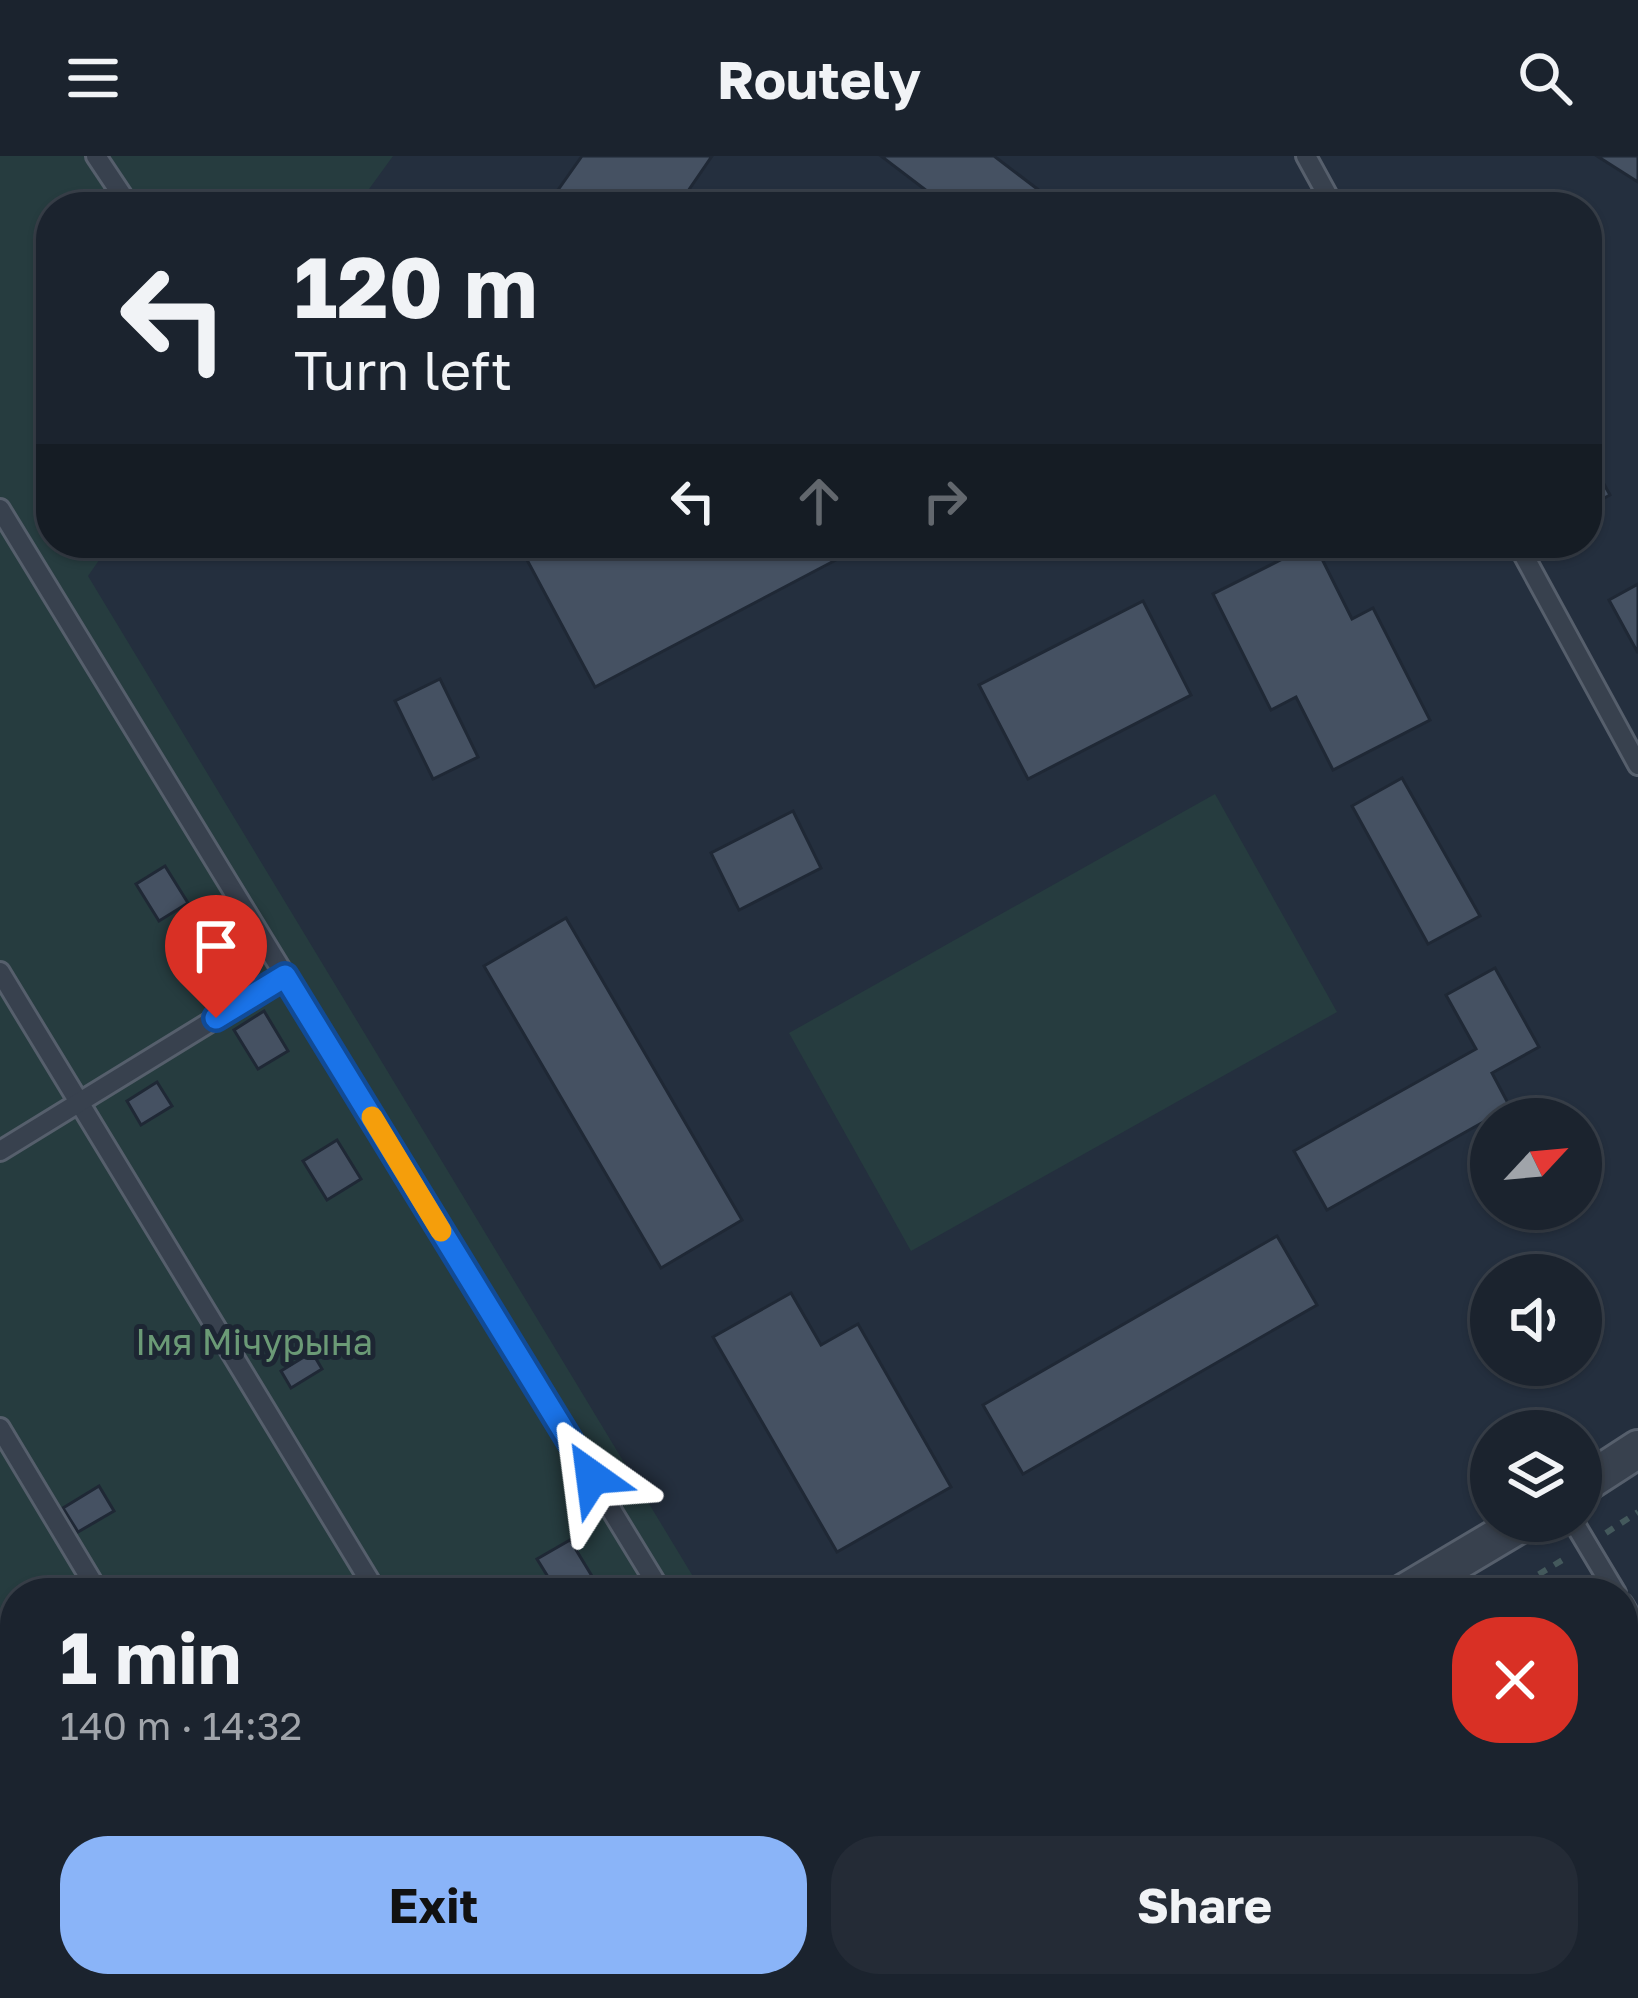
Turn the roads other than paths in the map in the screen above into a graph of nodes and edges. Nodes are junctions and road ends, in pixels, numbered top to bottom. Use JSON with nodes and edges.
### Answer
{"nodes":[{"id":1,"x":96,"y":156,"type":"edge"},
{"id":2,"x":1306,"y":156,"type":"edge"},
{"id":3,"x":120,"y":192,"type":"edge"},
{"id":4,"x":1326,"y":192,"type":"edge"},
{"id":5,"x":0,"y":509,"type":"edge"},
{"id":6,"x":1525,"y":558,"type":"edge"},
{"id":7,"x":1638,"y":765,"type":"edge"},
{"id":8,"x":0,"y":972,"type":"edge"},
{"id":9,"x":285,"y":976,"type":"junction"},
{"id":10,"x":79,"y":1102,"type":"junction"},
{"id":11,"x":0,"y":1151,"type":"edge"},
{"id":12,"x":0,"y":1428,"type":"edge"},
{"id":13,"x":1638,"y":1449,"type":"edge"},
{"id":14,"x":1602,"y":1472,"type":"edge"},
{"id":15,"x":1490,"y":1542,"type":"edge"},
{"id":16,"x":1586,"y":1542,"type":"edge"},
{"id":17,"x":91,"y":1578,"type":"edge"},
{"id":18,"x":367,"y":1578,"type":"edge"},
{"id":19,"x":653,"y":1578,"type":"edge"},
{"id":20,"x":1429,"y":1578,"type":"edge"},
{"id":21,"x":1607,"y":1578,"type":"edge"}],
"edges":[{"from":1,"to":3,"type":"lane"},
{"from":2,"to":4,"type":"lane"},
{"from":5,"to":9,"type":"lane"},
{"from":6,"to":7,"type":"lane"},
{"from":8,"to":10,"type":"lane"},
{"from":9,"to":10,"type":"lane"},
{"from":9,"to":19,"type":"lane"},
{"from":10,"to":11,"type":"lane"},
{"from":10,"to":18,"type":"lane"},
{"from":12,"to":17,"type":"lane"},
{"from":13,"to":14,"type":"street"},
{"from":15,"to":20,"type":"street"},
{"from":16,"to":21,"type":"lane"}]}
